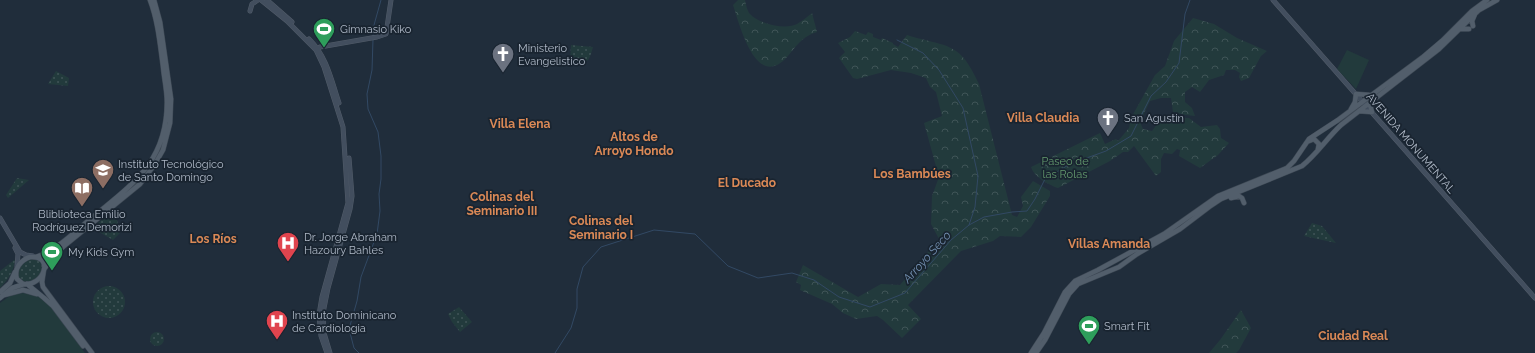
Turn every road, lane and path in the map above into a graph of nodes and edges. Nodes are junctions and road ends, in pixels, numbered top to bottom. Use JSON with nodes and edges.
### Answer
{"nodes":[{"id":1,"x":150,"y":0,"type":"edge"},
{"id":2,"x":154,"y":0,"type":"edge"},
{"id":3,"x":258,"y":0,"type":"edge"},
{"id":4,"x":261,"y":0,"type":"edge"},
{"id":5,"x":267,"y":0,"type":"edge"},
{"id":6,"x":391,"y":0,"type":"edge"},
{"id":7,"x":1273,"y":0,"type":"edge"},
{"id":8,"x":1487,"y":0,"type":"edge"},
{"id":9,"x":1497,"y":0,"type":"edge"},
{"id":10,"x":250,"y":11,"type":"dead end"},
{"id":11,"x":1476,"y":12,"type":"junction"},
{"id":12,"x":1459,"y":29,"type":"junction"},
{"id":13,"x":317,"y":49,"type":"junction"},
{"id":14,"x":1420,"y":61,"type":"junction"},
{"id":15,"x":1373,"y":93,"type":"junction"},
{"id":16,"x":1356,"y":94,"type":"junction"},
{"id":17,"x":1371,"y":101,"type":"junction"},
{"id":18,"x":1364,"y":103,"type":"junction"},
{"id":19,"x":1359,"y":111,"type":"junction"},
{"id":20,"x":1348,"y":112,"type":"junction"},
{"id":21,"x":1372,"y":112,"type":"junction"},
{"id":22,"x":1302,"y":147,"type":"junction"},
{"id":23,"x":1316,"y":153,"type":"junction"},
{"id":24,"x":1254,"y":186,"type":"junction"},
{"id":25,"x":1214,"y":204,"type":"junction"},
{"id":26,"x":0,"y":218,"type":"edge"},
{"id":27,"x":0,"y":222,"type":"edge"},
{"id":28,"x":44,"y":254,"type":"junction"},
{"id":29,"x":35,"y":257,"type":"junction"},
{"id":30,"x":1120,"y":258,"type":"junction"},
{"id":31,"x":50,"y":259,"type":"junction"},
{"id":32,"x":1112,"y":263,"type":"junction"},
{"id":33,"x":1123,"y":264,"type":"junction"},
{"id":34,"x":1117,"y":268,"type":"junction"},
{"id":35,"x":17,"y":269,"type":"junction"},
{"id":36,"x":45,"y":269,"type":"junction"},
{"id":37,"x":11,"y":282,"type":"junction"},
{"id":38,"x":26,"y":284,"type":"junction"},
{"id":39,"x":43,"y":287,"type":"junction"},
{"id":40,"x":12,"y":288,"type":"junction"},
{"id":41,"x":38,"y":293,"type":"junction"},
{"id":42,"x":1,"y":295,"type":"edge"},
{"id":43,"x":1535,"y":298,"type":"edge"},
{"id":44,"x":88,"y":353,"type":"edge"},
{"id":45,"x":92,"y":353,"type":"edge"},
{"id":46,"x":327,"y":353,"type":"edge"},
{"id":47,"x":330,"y":353,"type":"edge"},
{"id":48,"x":1031,"y":353,"type":"edge"},
{"id":49,"x":1036,"y":353,"type":"edge"}],
"edges":[{"from":1,"to":28,"type":"main road"},
{"from":2,"to":31,"type":"main road"},
{"from":3,"to":10,"type":"main road"},
{"from":4,"to":13,"type":"main road"},
{"from":5,"to":13,"type":"main road"},
{"from":6,"to":13,"type":"main road"},
{"from":7,"to":16,"type":"main road","name":"AVENIDA MONUMENTAL"},
{"from":8,"to":14,"type":"main road"},
{"from":9,"to":11,"type":"main road"},
{"from":11,"to":12,"type":"main road"},
{"from":11,"to":12,"type":"main road"},
{"from":12,"to":14,"type":"main road"},
{"from":13,"to":46,"type":"main road"},
{"from":13,"to":47,"type":"main road"},
{"from":14,"to":15,"type":"main road"},
{"from":14,"to":17,"type":"main road"},
{"from":15,"to":16,"type":"main road"},
{"from":15,"to":18,"type":"main road"},
{"from":16,"to":18,"type":"main road","name":"AVENIDA MONUMENTAL"},
{"from":16,"to":20,"type":"main road"},
{"from":17,"to":18,"type":"main road"},
{"from":17,"to":21,"type":"main road"},
{"from":18,"to":19,"type":"main road"},
{"from":18,"to":20,"type":"main road"},
{"from":18,"to":21,"type":"main road","name":"AVENIDA MONUMENTAL"},
{"from":19,"to":21,"type":"main road"},
{"from":19,"to":23,"type":"main road"},
{"from":20,"to":22,"type":"main road"},
{"from":21,"to":43,"type":"main road","name":"AVENIDA MONUMENTAL"},
{"from":22,"to":23,"type":"main road"},
{"from":22,"to":30,"type":"main road"},
{"from":23,"to":24,"type":"main road"},
{"from":24,"to":25,"type":"main road"},
{"from":24,"to":25,"type":"main road"},
{"from":25,"to":33,"type":"main road"},
{"from":26,"to":29,"type":"main road"},
{"from":27,"to":35,"type":"main road"},
{"from":28,"to":29,"type":"main road"},
{"from":28,"to":31,"type":"main road"},
{"from":29,"to":35,"type":"main road"},
{"from":29,"to":36,"type":"main road"},
{"from":30,"to":32,"type":"main road"},
{"from":30,"to":33,"type":"main road"},
{"from":31,"to":36,"type":"main road"},
{"from":32,"to":34,"type":"main road"},
{"from":32,"to":48,"type":"main road"},
{"from":33,"to":34,"type":"main road"},
{"from":34,"to":49,"type":"main road"},
{"from":35,"to":37,"type":"main road"},
{"from":35,"to":38,"type":"main road"},
{"from":36,"to":38,"type":"main road"},
{"from":36,"to":39,"type":"main road"},
{"from":37,"to":40,"type":"main road"},
{"from":37,"to":42,"type":"main road"},
{"from":38,"to":40,"type":"main road"},
{"from":38,"to":41,"type":"main road"},
{"from":39,"to":41,"type":"main road"},
{"from":39,"to":45,"type":"main road"},
{"from":40,"to":42,"type":"main road"},
{"from":41,"to":42,"type":"main road"},
{"from":41,"to":44,"type":"main road"}]}
